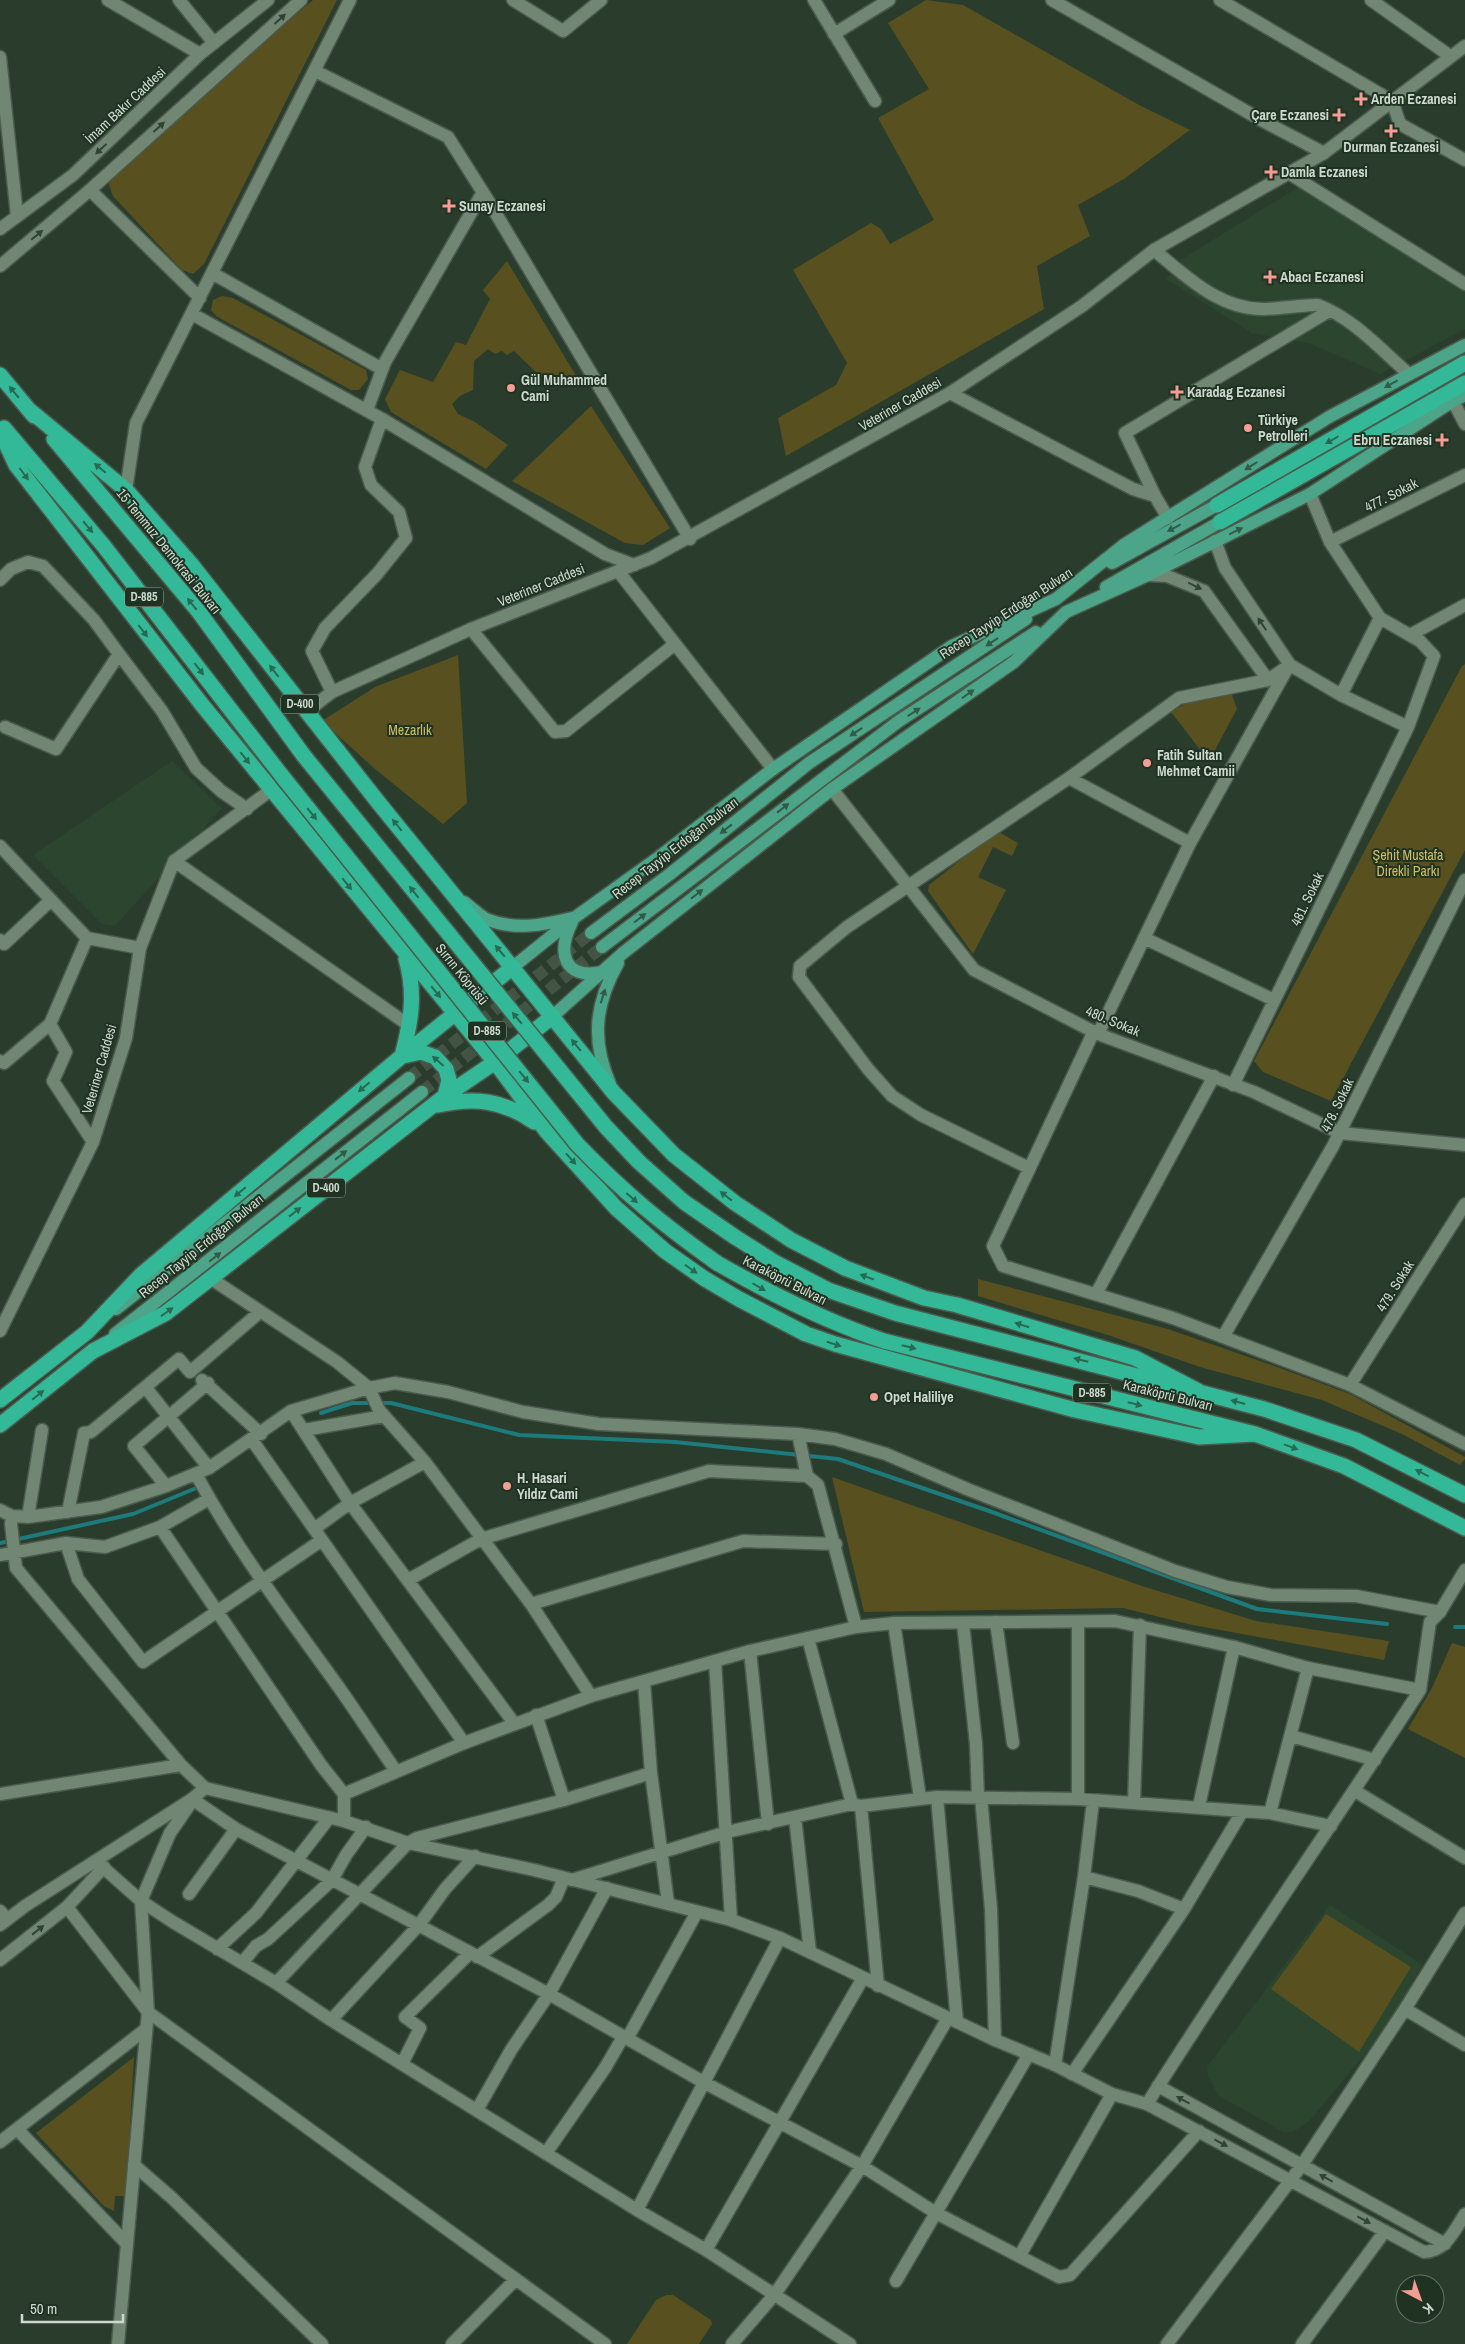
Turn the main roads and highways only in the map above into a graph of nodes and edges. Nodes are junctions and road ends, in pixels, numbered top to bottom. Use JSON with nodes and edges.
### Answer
{"nodes":[{"id":1,"x":1465,"y":345,"type":"edge"},
{"id":2,"x":1465,"y":363,"type":"edge"},
{"id":3,"x":0,"y":375,"type":"edge"},
{"id":4,"x":1465,"y":383,"type":"edge"},
{"id":5,"x":1465,"y":395,"type":"edge"},
{"id":6,"x":28,"y":409,"type":"junction"},
{"id":7,"x":0,"y":423,"type":"edge"},
{"id":8,"x":0,"y":431,"type":"edge"},
{"id":9,"x":1217,"y":505,"type":"joint"},
{"id":10,"x":1220,"y":522,"type":"joint"},
{"id":11,"x":1056,"y":599,"type":"junction"},
{"id":12,"x":1066,"y":612,"type":"junction"},
{"id":13,"x":304,"y":756,"type":"joint"},
{"id":14,"x":452,"y":894,"type":"junction"},
{"id":15,"x":574,"y":918,"type":"junction"},
{"id":16,"x":591,"y":933,"type":"tunnel mouth"},
{"id":17,"x":602,"y":947,"type":"tunnel mouth"},
{"id":18,"x":623,"y":954,"type":"junction"},
{"id":19,"x":405,"y":955,"type":"junction"},
{"id":20,"x":513,"y":967,"type":"junction"},
{"id":21,"x":602,"y":972,"type":"junction"},
{"id":22,"x":455,"y":1014,"type":"junction"},
{"id":23,"x":553,"y":1016,"type":"junction"},
{"id":24,"x":402,"y":1056,"type":"junction"},
{"id":25,"x":495,"y":1062,"type":"junction"},
{"id":26,"x":408,"y":1078,"type":"tunnel mouth"},
{"id":27,"x":422,"y":1092,"type":"tunnel mouth"},
{"id":28,"x":614,"y":1093,"type":"junction"},
{"id":29,"x":445,"y":1096,"type":"junction"},
{"id":30,"x":431,"y":1107,"type":"junction"},
{"id":31,"x":547,"y":1132,"type":"junction"},
{"id":32,"x":735,"y":1237,"type":"joint"},
{"id":33,"x":716,"y":1263,"type":"joint"},
{"id":34,"x":87,"y":1332,"type":"junction"},
{"id":35,"x":93,"y":1351,"type":"junction"},
{"id":36,"x":1198,"y":1391,"type":"junction"},
{"id":37,"x":0,"y":1400,"type":"edge"},
{"id":38,"x":0,"y":1425,"type":"edge"},
{"id":39,"x":1255,"y":1434,"type":"junction"},
{"id":40,"x":1465,"y":1495,"type":"edge"},
{"id":41,"x":1465,"y":1528,"type":"edge"}],
"edges":[{"from":1,"to":11,"type":"main road","one_way":true},
{"from":2,"to":9,"type":"highway","name":"Recep Tayyip Erdoğan Bulvarı","one_way":true},
{"from":6,"to":3,"type":"highway","name":"15 Temmuz Demokrasi Bulvarı","number":"D-400","one_way":true},
{"from":4,"to":10,"type":"highway"},
{"from":12,"to":5,"type":"main road","one_way":true},
{"from":13,"to":6,"type":"highway","name":"15 Temmuz Demokrasi Bulvarı","number":"D-885","one_way":true},
{"from":14,"to":6,"type":"highway","number":"D-400","one_way":true},
{"from":7,"to":33,"type":"highway","name":"Sırrın Köprüsü","number":"D-885","one_way":true,"bridge":true},
{"from":8,"to":19,"type":"highway","one_way":true},
{"from":9,"to":11,"type":"main road","name":"Recep Tayyip Erdoğan Bulvarı","one_way":true},
{"from":10,"to":12,"type":"main road"},
{"from":11,"to":15,"type":"main road"},
{"from":11,"to":16,"type":"main road","name":"Recep Tayyip Erdoğan Bulvarı","one_way":true},
{"from":17,"to":12,"type":"main road","one_way":true},
{"from":18,"to":12,"type":"main road","one_way":true},
{"from":32,"to":13,"type":"highway","name":"Sırrın Köprüsü","number":"D-885","one_way":true,"bridge":true},
{"from":14,"to":15,"type":"main road"},
{"from":20,"to":14,"type":"highway","number":"D-400","one_way":true},
{"from":15,"to":20,"type":"main road"},
{"from":15,"to":21,"type":"main road"},
{"from":18,"to":21,"type":"main road"},
{"from":28,"to":18,"type":"main road","one_way":true},
{"from":19,"to":22,"type":"highway","one_way":true},
{"from":19,"to":24,"type":"highway"},
{"from":20,"to":22,"type":"highway"},
{"from":20,"to":23,"type":"highway","number":"D-400"},
{"from":21,"to":23,"type":"main road"},
{"from":22,"to":24,"type":"highway"},
{"from":22,"to":25,"type":"highway"},
{"from":23,"to":25,"type":"highway","number":"D-400"},
{"from":28,"to":23,"type":"highway","one_way":true},
{"from":29,"to":24,"type":"highway","one_way":true},
{"from":24,"to":34,"type":"highway","one_way":true},
{"from":25,"to":29,"type":"highway","number":"D-400"},
{"from":25,"to":31,"type":"highway"},
{"from":26,"to":34,"type":"main road","name":"Recep Tayyip Erdoğan Bulvarı"},
{"from":35,"to":27,"type":"main road","name":"Recep Tayyip Erdoğan Bulvarı","one_way":true},
{"from":36,"to":28,"type":"highway","one_way":true},
{"from":29,"to":30,"type":"highway","number":"D-400"},
{"from":30,"to":31,"type":"highway"},
{"from":35,"to":30,"type":"highway","number":"D-400","one_way":true},
{"from":31,"to":39,"type":"highway","one_way":true},
{"from":36,"to":32,"type":"highway","name":"Karaköprü Bulvarı","number":"D-885","one_way":true},
{"from":33,"to":39,"type":"highway","name":"Karaköprü Bulvarı","number":"D-885","one_way":true},
{"from":34,"to":37,"type":"highway","name":"Recep Tayyip Erdoğan Bulvarı"},
{"from":38,"to":35,"type":"highway","name":"Recep Tayyip Erdoğan Bulvarı","number":"D-400","one_way":true},
{"from":40,"to":36,"type":"highway","name":"Karaköprü Bulvarı","number":"D-885","one_way":true},
{"from":39,"to":41,"type":"highway","name":"Karaköprü Bulvarı","number":"D-885","one_way":true}]}
